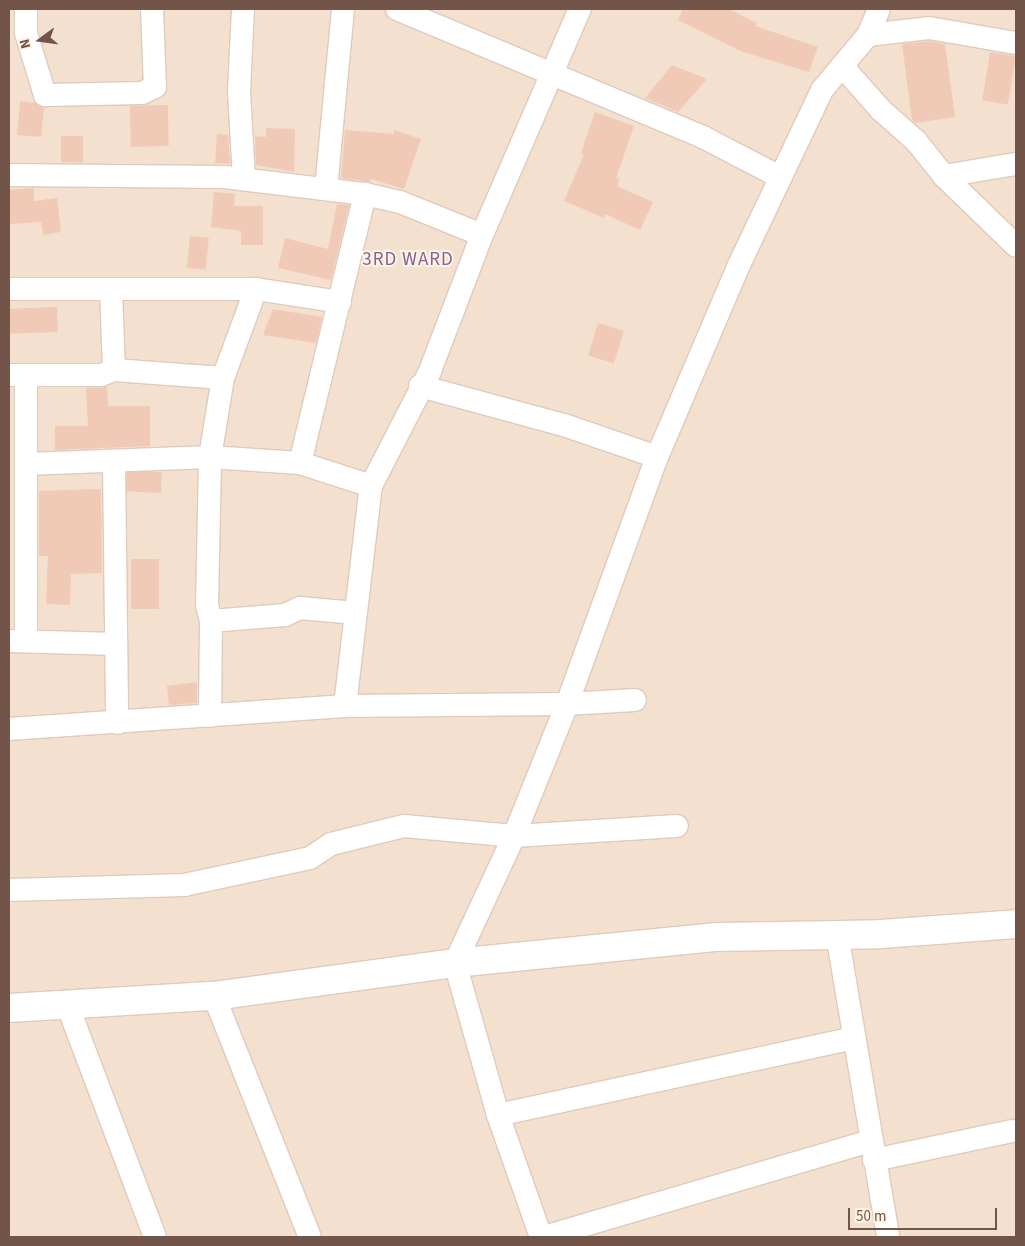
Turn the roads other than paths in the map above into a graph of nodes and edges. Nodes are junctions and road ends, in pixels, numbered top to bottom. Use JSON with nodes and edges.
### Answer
{"nodes":[{"id":1,"x":26,"y":9,"type":"edge"},
{"id":2,"x":152,"y":9,"type":"edge"},
{"id":3,"x":243,"y":9,"type":"edge"},
{"id":4,"x":343,"y":9,"type":"edge"},
{"id":5,"x":397,"y":9,"type":"edge"},
{"id":6,"x":580,"y":9,"type":"edge"},
{"id":7,"x":879,"y":9,"type":"edge"},
{"id":8,"x":868,"y":35,"type":"junction"},
{"id":9,"x":1016,"y":43,"type":"edge"},
{"id":10,"x":842,"y":66,"type":"junction"},
{"id":11,"x":551,"y":73,"type":"junction"},
{"id":12,"x":1016,"y":164,"type":"edge"},
{"id":13,"x":9,"y":175,"type":"edge"},
{"id":14,"x":944,"y":176,"type":"junction"},
{"id":15,"x":780,"y":177,"type":"junction"},
{"id":16,"x":244,"y":179,"type":"junction"},
{"id":17,"x":326,"y":189,"type":"junction"},
{"id":18,"x":365,"y":194,"type":"junction"},
{"id":19,"x":482,"y":235,"type":"junction"},
{"id":20,"x":1016,"y":246,"type":"edge"},
{"id":21,"x":9,"y":288,"type":"edge"},
{"id":22,"x":111,"y":289,"type":"junction"},
{"id":23,"x":256,"y":289,"type":"junction"},
{"id":24,"x":340,"y":302,"type":"junction"},
{"id":25,"x":114,"y":370,"type":"junction"},
{"id":26,"x":17,"y":374,"type":"edge"},
{"id":27,"x":223,"y":378,"type":"junction"},
{"id":28,"x":420,"y":386,"type":"junction"},
{"id":29,"x":210,"y":457,"type":"junction"},
{"id":30,"x":657,"y":457,"type":"junction"},
{"id":31,"x":114,"y":462,"type":"junction"},
{"id":32,"x":300,"y":463,"type":"junction"},
{"id":33,"x":26,"y":464,"type":"junction"},
{"id":34,"x":372,"y":486,"type":"junction"},
{"id":35,"x":356,"y":613,"type":"junction"},
{"id":36,"x":211,"y":621,"type":"junction"},
{"id":37,"x":17,"y":641,"type":"edge"},
{"id":38,"x":115,"y":644,"type":"junction"},
{"id":39,"x":635,"y":700,"type":"dead end"},
{"id":40,"x":567,"y":704,"type":"junction"},
{"id":41,"x":345,"y":706,"type":"junction"},
{"id":42,"x":210,"y":716,"type":"junction"},
{"id":43,"x":117,"y":723,"type":"junction"},
{"id":44,"x":9,"y":729,"type":"edge"},
{"id":45,"x":677,"y":826,"type":"dead end"},
{"id":46,"x":514,"y":836,"type":"junction"},
{"id":47,"x":9,"y":890,"type":"edge"},
{"id":48,"x":1016,"y":924,"type":"edge"},
{"id":49,"x":837,"y":934,"type":"junction"},
{"id":50,"x":455,"y":963,"type":"junction"},
{"id":51,"x":214,"y":996,"type":"junction"},
{"id":52,"x":67,"y":1004,"type":"junction"},
{"id":53,"x":9,"y":1008,"type":"edge"},
{"id":54,"x":854,"y":1038,"type":"junction"},
{"id":55,"x":498,"y":1114,"type":"junction"},
{"id":56,"x":1012,"y":1131,"type":"dead end"},
{"id":57,"x":873,"y":1151,"type":"junction"},
{"id":58,"x":155,"y":1237,"type":"edge"},
{"id":59,"x":310,"y":1237,"type":"edge"},
{"id":60,"x":542,"y":1237,"type":"edge"},
{"id":61,"x":888,"y":1237,"type":"edge"}],
"edges":[{"from":1,"to":2,"type":"street"},
{"from":3,"to":16,"type":"street"},
{"from":4,"to":17,"type":"street"},
{"from":5,"to":11,"type":"street"},
{"from":6,"to":11,"type":"street"},
{"from":7,"to":8,"type":"street"},
{"from":8,"to":9,"type":"street"},
{"from":8,"to":10,"type":"street"},
{"from":10,"to":14,"type":"street"},
{"from":10,"to":15,"type":"street"},
{"from":11,"to":15,"type":"street"},
{"from":11,"to":19,"type":"street"},
{"from":12,"to":14,"type":"street"},
{"from":13,"to":16,"type":"street"},
{"from":14,"to":20,"type":"street"},
{"from":15,"to":30,"type":"street"},
{"from":16,"to":17,"type":"street"},
{"from":17,"to":18,"type":"street"},
{"from":18,"to":19,"type":"street"},
{"from":18,"to":24,"type":"street"},
{"from":19,"to":28,"type":"street"},
{"from":21,"to":22,"type":"street"},
{"from":22,"to":23,"type":"street"},
{"from":22,"to":25,"type":"street"},
{"from":23,"to":24,"type":"street"},
{"from":23,"to":27,"type":"street"},
{"from":24,"to":32,"type":"street"},
{"from":25,"to":26,"type":"street"},
{"from":25,"to":27,"type":"street"},
{"from":26,"to":33,"type":"street"},
{"from":27,"to":29,"type":"street"},
{"from":28,"to":30,"type":"street"},
{"from":28,"to":34,"type":"street"},
{"from":29,"to":31,"type":"street"},
{"from":29,"to":32,"type":"street"},
{"from":29,"to":36,"type":"street"},
{"from":30,"to":40,"type":"street"},
{"from":31,"to":33,"type":"street"},
{"from":31,"to":38,"type":"street"},
{"from":32,"to":34,"type":"street"},
{"from":33,"to":37,"type":"street"},
{"from":34,"to":35,"type":"street"},
{"from":35,"to":36,"type":"street"},
{"from":35,"to":41,"type":"street"},
{"from":36,"to":42,"type":"street"},
{"from":37,"to":38,"type":"street"},
{"from":38,"to":43,"type":"street"},
{"from":39,"to":40,"type":"street"},
{"from":40,"to":41,"type":"street"},
{"from":40,"to":46,"type":"street"},
{"from":41,"to":42,"type":"street"},
{"from":42,"to":43,"type":"street"},
{"from":43,"to":44,"type":"street"},
{"from":45,"to":46,"type":"street"},
{"from":46,"to":47,"type":"street"},
{"from":46,"to":50,"type":"street"},
{"from":48,"to":49,"type":"street"},
{"from":49,"to":50,"type":"street"},
{"from":49,"to":54,"type":"street"},
{"from":50,"to":51,"type":"street"},
{"from":50,"to":55,"type":"street"},
{"from":51,"to":52,"type":"street"},
{"from":51,"to":59,"type":"street"},
{"from":52,"to":53,"type":"street"},
{"from":52,"to":58,"type":"street"},
{"from":54,"to":55,"type":"street"},
{"from":54,"to":57,"type":"street"},
{"from":55,"to":60,"type":"street"},
{"from":56,"to":57,"type":"street"},
{"from":57,"to":60,"type":"street"},
{"from":57,"to":61,"type":"street"}]}
